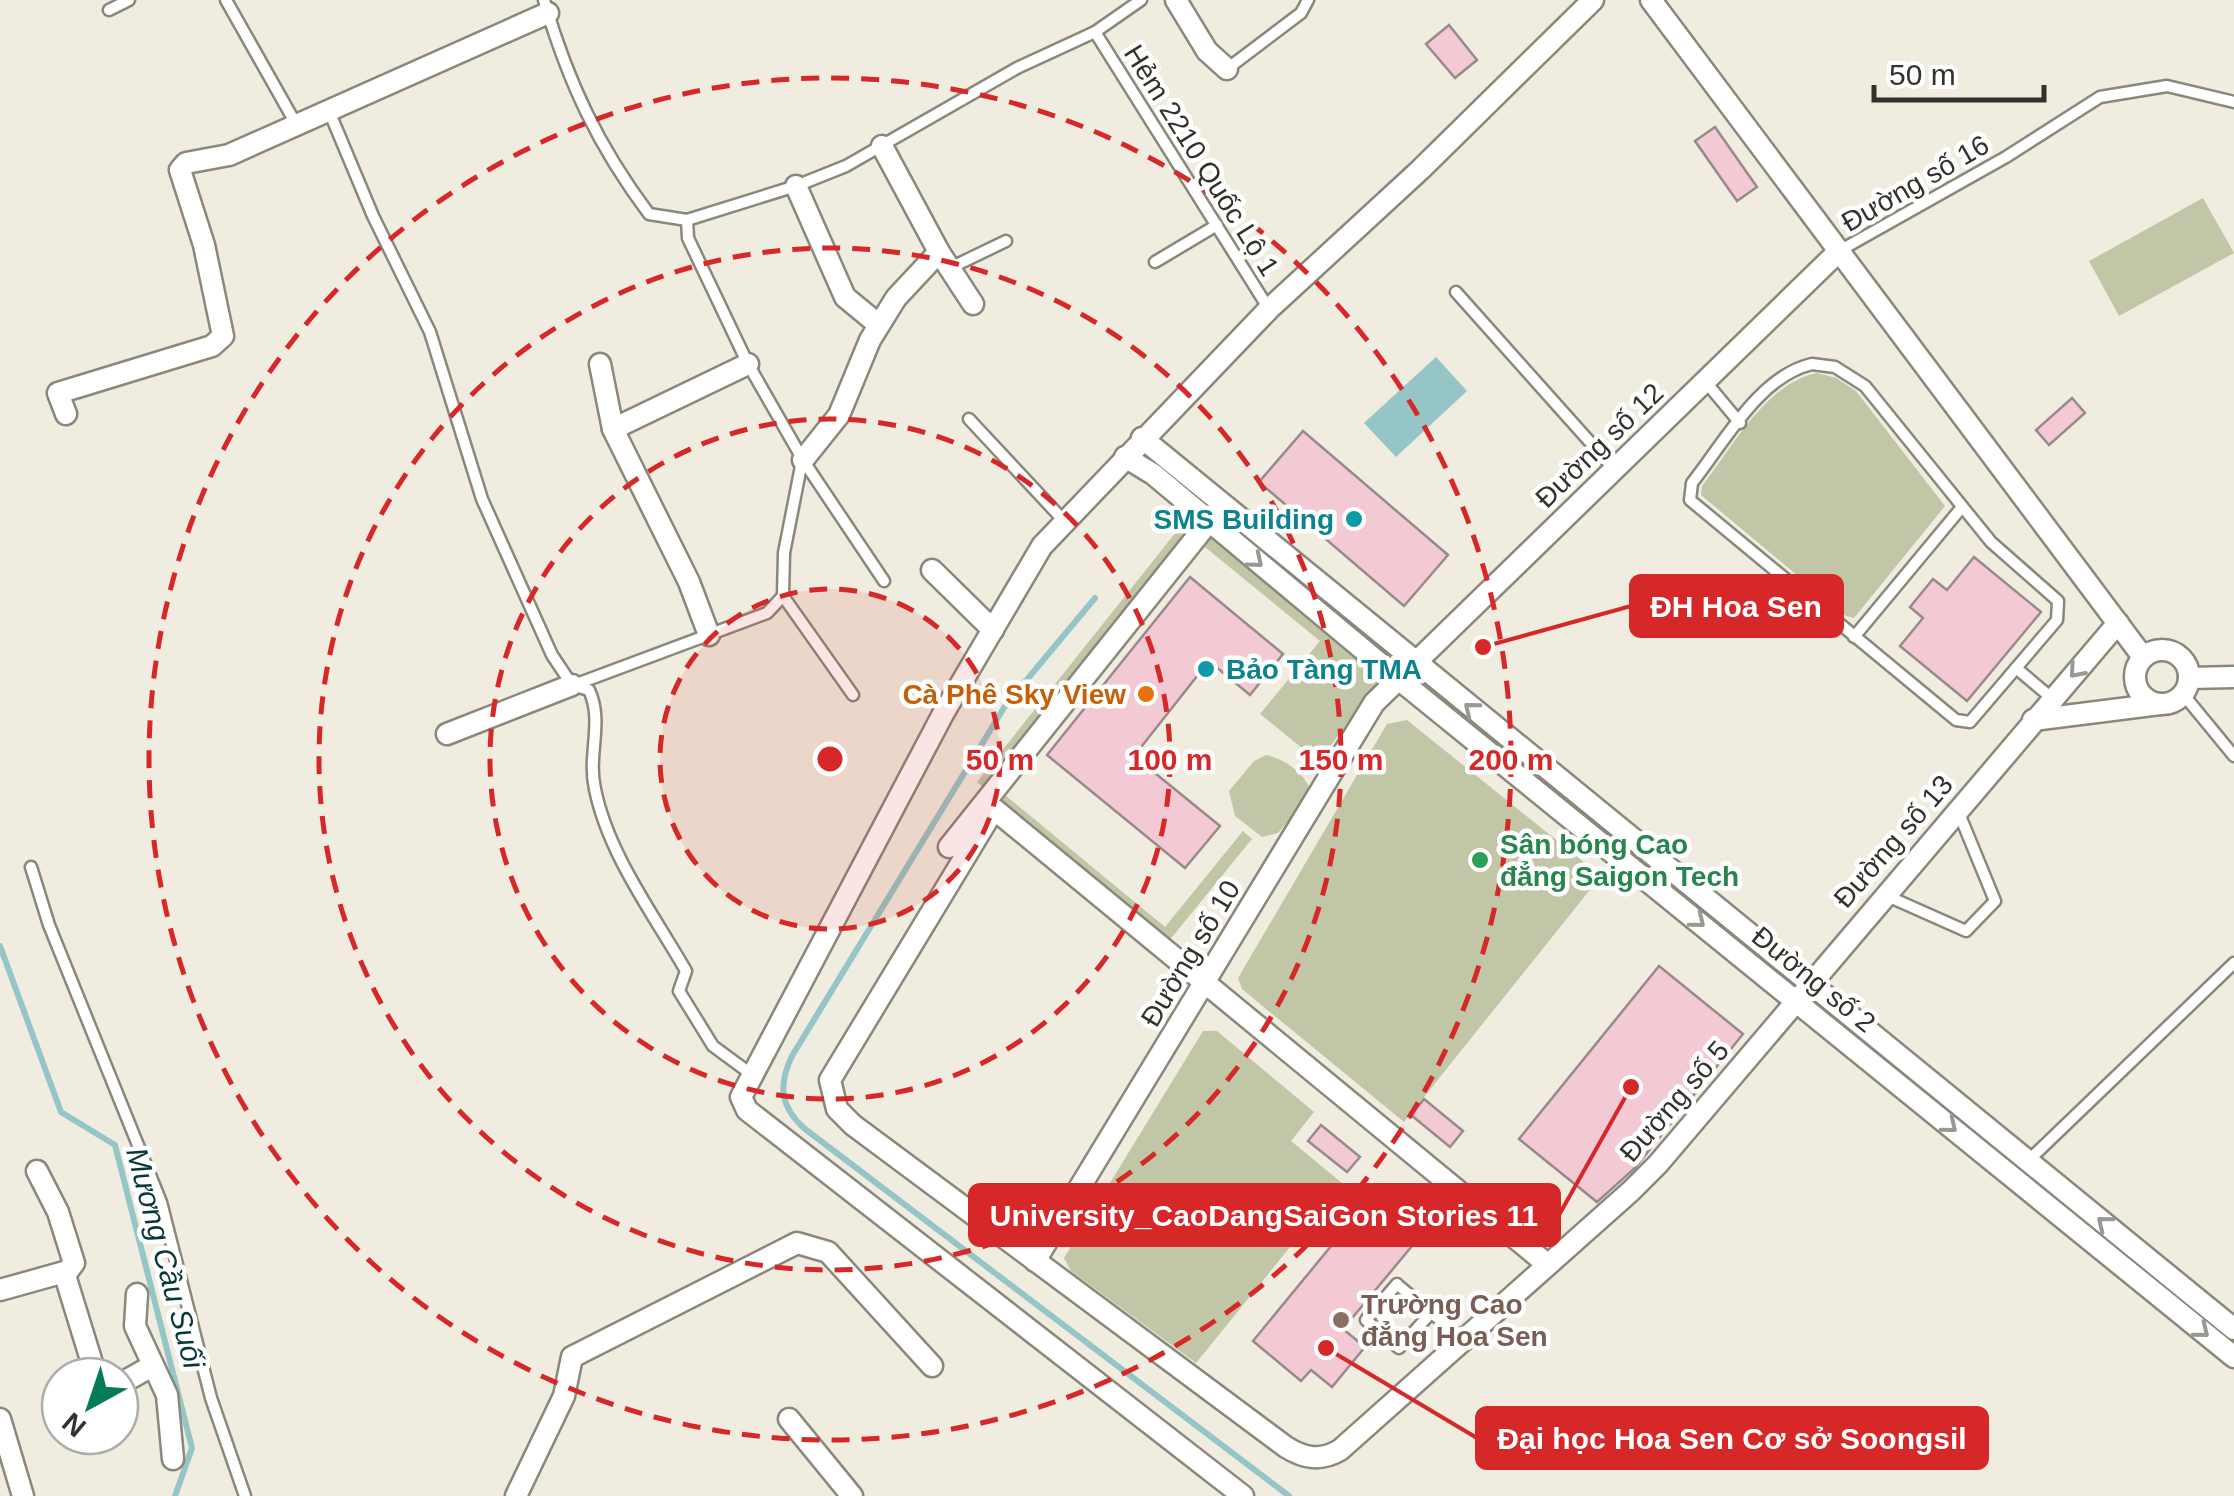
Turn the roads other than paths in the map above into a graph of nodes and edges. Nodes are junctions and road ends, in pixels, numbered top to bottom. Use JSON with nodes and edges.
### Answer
{"nodes":[{"id":1,"x":129,"y":0,"type":"edge"},
{"id":2,"x":226,"y":0,"type":"edge"},
{"id":3,"x":1141,"y":0,"type":"edge"},
{"id":4,"x":1176,"y":0,"type":"edge"},
{"id":5,"x":1308,"y":0,"type":"edge"},
{"id":6,"x":1593,"y":0,"type":"edge"},
{"id":7,"x":1651,"y":0,"type":"edge"},
{"id":8,"x":546,"y":7,"type":"edge"},
{"id":9,"x":109,"y":10,"type":"dead end"},
{"id":10,"x":1095,"y":32,"type":"junction"},
{"id":11,"x":1227,"y":69,"type":"joint"},
{"id":12,"x":2234,"y":102,"type":"edge"},
{"id":13,"x":328,"y":110,"type":"junction"},
{"id":14,"x":296,"y":124,"type":"junction"},
{"id":15,"x":882,"y":146,"type":"junction"},
{"id":16,"x":796,"y":186,"type":"junction"},
{"id":17,"x":687,"y":220,"type":"junction"},
{"id":18,"x":1217,"y":225,"type":"junction"},
{"id":19,"x":1006,"y":242,"type":"dead end"},
{"id":20,"x":1839,"y":252,"type":"junction"},
{"id":21,"x":945,"y":260,"type":"junction"},
{"id":22,"x":1155,"y":262,"type":"dead end"},
{"id":23,"x":1456,"y":292,"type":"dead end"},
{"id":24,"x":974,"y":304,"type":"dead end"},
{"id":25,"x":1270,"y":309,"type":"junction"},
{"id":26,"x":879,"y":325,"type":"junction"},
{"id":27,"x":600,"y":364,"type":"dead end"},
{"id":28,"x":748,"y":364,"type":"junction"},
{"id":29,"x":1705,"y":381,"type":"junction"},
{"id":30,"x":66,"y":414,"type":"dead end"},
{"id":31,"x":969,"y":418,"type":"dead end"},
{"id":32,"x":1740,"y":424,"type":"junction"},
{"id":33,"x":613,"y":430,"type":"junction"},
{"id":34,"x":1142,"y":438,"type":"junction"},
{"id":35,"x":1125,"y":457,"type":"junction"},
{"id":36,"x":802,"y":460,"type":"junction"},
{"id":37,"x":1614,"y":469,"type":"junction"},
{"id":38,"x":1222,"y":504,"type":"junction"},
{"id":39,"x":1962,"y":507,"type":"junction"},
{"id":40,"x":1208,"y":521,"type":"junction"},
{"id":41,"x":1065,"y":522,"type":"junction"},
{"id":42,"x":932,"y":570,"type":"dead end"},
{"id":43,"x":884,"y":581,"type":"dead end"},
{"id":44,"x":783,"y":596,"type":"junction"},
{"id":45,"x":2118,"y":623,"type":"junction"},
{"id":46,"x":993,"y":630,"type":"junction"},
{"id":47,"x":708,"y":635,"type":"junction"},
{"id":48,"x":1854,"y":637,"type":"junction"},
{"id":49,"x":2143,"y":657,"type":"junction"},
{"id":50,"x":1412,"y":661,"type":"junction"},
{"id":51,"x":2016,"y":668,"type":"junction"},
{"id":52,"x":1396,"y":677,"type":"junction"},
{"id":53,"x":2234,"y":677,"type":"edge"},
{"id":54,"x":572,"y":685,"type":"junction"},
{"id":55,"x":2179,"y":692,"type":"junction"},
{"id":56,"x":853,"y":695,"type":"dead end"},
{"id":57,"x":2052,"y":698,"type":"junction"},
{"id":58,"x":2073,"y":715,"type":"junction"},
{"id":59,"x":2033,"y":720,"type":"junction"},
{"id":60,"x":447,"y":734,"type":"dead end"},
{"id":61,"x":2234,"y":756,"type":"edge"},
{"id":62,"x":1592,"y":808,"type":"junction"},
{"id":63,"x":1958,"y":809,"type":"junction"},
{"id":64,"x":1578,"y":825,"type":"junction"},
{"id":65,"x":949,"y":846,"type":"dead end"},
{"id":66,"x":31,"y":868,"type":"dead end"},
{"id":67,"x":1884,"y":894,"type":"junction"},
{"id":68,"x":2234,"y":963,"type":"edge"},
{"id":69,"x":1204,"y":982,"type":"junction"},
{"id":70,"x":1802,"y":991,"type":"junction"},
{"id":71,"x":751,"y":1074,"type":"junction"},
{"id":72,"x":2028,"y":1161,"type":"junction"},
{"id":73,"x":37,"y":1171,"type":"dead end"},
{"id":74,"x":1035,"y":1260,"type":"junction"},
{"id":75,"x":1548,"y":1264,"type":"junction"},
{"id":76,"x":64,"y":1272,"type":"junction"},
{"id":77,"x":0,"y":1290,"type":"edge"},
{"id":78,"x":137,"y":1294,"type":"dead end"},
{"id":79,"x":1432,"y":1313,"type":"junction"},
{"id":80,"x":2234,"y":1329,"type":"edge"},
{"id":81,"x":1464,"y":1340,"type":"junction"},
{"id":82,"x":90,"y":1356,"type":"edge"},
{"id":83,"x":2234,"y":1358,"type":"edge"},
{"id":84,"x":152,"y":1366,"type":"junction"},
{"id":85,"x":932,"y":1366,"type":"dead end"},
{"id":86,"x":140,"y":1373,"type":"edge"},
{"id":87,"x":789,"y":1418,"type":"dead end"},
{"id":88,"x":0,"y":1419,"type":"edge"},
{"id":89,"x":3,"y":1443,"type":"edge"},
{"id":90,"x":174,"y":1458,"type":"dead end"},
{"id":91,"x":23,"y":1496,"type":"edge"},
{"id":92,"x":245,"y":1496,"type":"edge"},
{"id":93,"x":516,"y":1496,"type":"edge"},
{"id":94,"x":852,"y":1496,"type":"edge"},
{"id":95,"x":1244,"y":1496,"type":"edge"}],
"edges":[{"from":1,"to":9,"type":"lane"},
{"from":2,"to":14,"type":"lane"},
{"from":3,"to":10,"type":"lane","name":"Hẻm 2210 Quốc Lộ 1"},
{"from":4,"to":11,"type":"street"},
{"from":5,"to":11,"type":"lane"},
{"from":6,"to":25,"type":"street"},
{"from":7,"to":20,"type":"street"},
{"from":8,"to":13,"type":"street"},
{"from":8,"to":17,"type":"lane"},
{"from":10,"to":15,"type":"lane"},
{"from":10,"to":18,"type":"lane","name":"Hẻm 2210 Quốc Lộ 1"},
{"from":12,"to":20,"type":"lane","name":"Đường số 16"},
{"from":13,"to":14,"type":"street"},
{"from":13,"to":54,"type":"lane"},
{"from":14,"to":30,"type":"street"},
{"from":15,"to":16,"type":"lane"},
{"from":15,"to":21,"type":"street"},
{"from":16,"to":17,"type":"lane"},
{"from":16,"to":26,"type":"street"},
{"from":17,"to":28,"type":"lane"},
{"from":18,"to":22,"type":"lane"},
{"from":18,"to":25,"type":"lane","name":"Hẻm 2210 Quốc Lộ 1"},
{"from":19,"to":21,"type":"lane"},
{"from":20,"to":29,"type":"street","name":"Đường số 12"},
{"from":20,"to":45,"type":"street"},
{"from":21,"to":24,"type":"street"},
{"from":21,"to":26,"type":"street"},
{"from":23,"to":37,"type":"lane"},
{"from":25,"to":34,"type":"street"},
{"from":26,"to":36,"type":"street"},
{"from":27,"to":33,"type":"street"},
{"from":28,"to":33,"type":"street"},
{"from":28,"to":36,"type":"lane"},
{"from":29,"to":32,"type":"lane"},
{"from":29,"to":37,"type":"street","name":"Đường số 12"},
{"from":31,"to":41,"type":"lane"},
{"from":32,"to":39,"type":"lane"},
{"from":32,"to":48,"type":"lane"},
{"from":33,"to":47,"type":"street"},
{"from":34,"to":35,"type":"street"},
{"from":34,"to":38,"type":"street","name":"Đường số 2"},
{"from":35,"to":40,"type":"street","name":"Đường số 2"},
{"from":35,"to":41,"type":"street"},
{"from":36,"to":43,"type":"lane"},
{"from":36,"to":44,"type":"lane"},
{"from":37,"to":50,"type":"street","name":"Đường số 12"},
{"from":38,"to":40,"type":"street"},
{"from":38,"to":50,"type":"street","name":"Đường số 2"},
{"from":39,"to":48,"type":"lane"},
{"from":39,"to":51,"type":"lane"},
{"from":40,"to":52,"type":"street","name":"Đường số 2","one_way":true},
{"from":40,"to":65,"type":"street"},
{"from":41,"to":46,"type":"street"},
{"from":42,"to":46,"type":"street"},
{"from":44,"to":47,"type":"lane"},
{"from":44,"to":56,"type":"lane"},
{"from":45,"to":49,"type":"street"},
{"from":45,"to":57,"type":"street","name":"Đường số 13","one_way":true},
{"from":46,"to":71,"type":"street"},
{"from":47,"to":54,"type":"lane"},
{"from":48,"to":51,"type":"lane"},
{"from":49,"to":55,"type":"street"},
{"from":49,"to":55,"type":"street"},
{"from":50,"to":52,"type":"street","name":"Đường số 12"},
{"from":62,"to":50,"type":"street","name":"Đường số 2","one_way":true},
{"from":51,"to":57,"type":"lane"},
{"from":52,"to":64,"type":"street","name":"Đường số 2"},
{"from":52,"to":69,"type":"street","name":"Đường số 10"},
{"from":53,"to":55,"type":"street"},
{"from":54,"to":60,"type":"street"},
{"from":54,"to":71,"type":"lane"},
{"from":55,"to":58,"type":"street"},
{"from":55,"to":61,"type":"lane"},
{"from":57,"to":58,"type":"lane"},
{"from":57,"to":59,"type":"street","name":"Đường số 13"},
{"from":58,"to":59,"type":"street"},
{"from":59,"to":63,"type":"street","name":"Đường số 13"},
{"from":62,"to":64,"type":"street"},
{"from":62,"to":70,"type":"street","name":"Đường số 2"},
{"from":63,"to":67,"type":"street","name":"Đường số 13"},
{"from":63,"to":67,"type":"lane"},
{"from":64,"to":70,"type":"street","name":"Đường số 2","one_way":true},
{"from":66,"to":92,"type":"lane"},
{"from":67,"to":70,"type":"street","name":"Đường số 13"},
{"from":68,"to":72,"type":"lane"},
{"from":69,"to":74,"type":"street","name":"Đường số 10"},
{"from":69,"to":74,"type":"street"},
{"from":69,"to":75,"type":"street"},
{"from":70,"to":72,"type":"street","name":"Đường số 2"},
{"from":70,"to":75,"type":"street","name":"Đường số 5"},
{"from":70,"to":83,"type":"street","name":"Đường số 2","one_way":true},
{"from":71,"to":95,"type":"street"},
{"from":80,"to":72,"type":"street","name":"Đường số 2","one_way":true},
{"from":73,"to":76,"type":"street"},
{"from":74,"to":81,"type":"street","name":"Đường số 5"},
{"from":75,"to":81,"type":"street","name":"Đường số 5"},
{"from":76,"to":77,"type":"street"},
{"from":76,"to":82,"type":"street"},
{"from":78,"to":84,"type":"street"},
{"from":79,"to":79,"type":"lane"},
{"from":79,"to":81,"type":"lane"},
{"from":84,"to":86,"type":"street"},
{"from":84,"to":90,"type":"street"},
{"from":85,"to":93,"type":"street"},
{"from":87,"to":94,"type":"street"},
{"from":88,"to":89,"type":"street"},
{"from":89,"to":91,"type":"street"}]}
